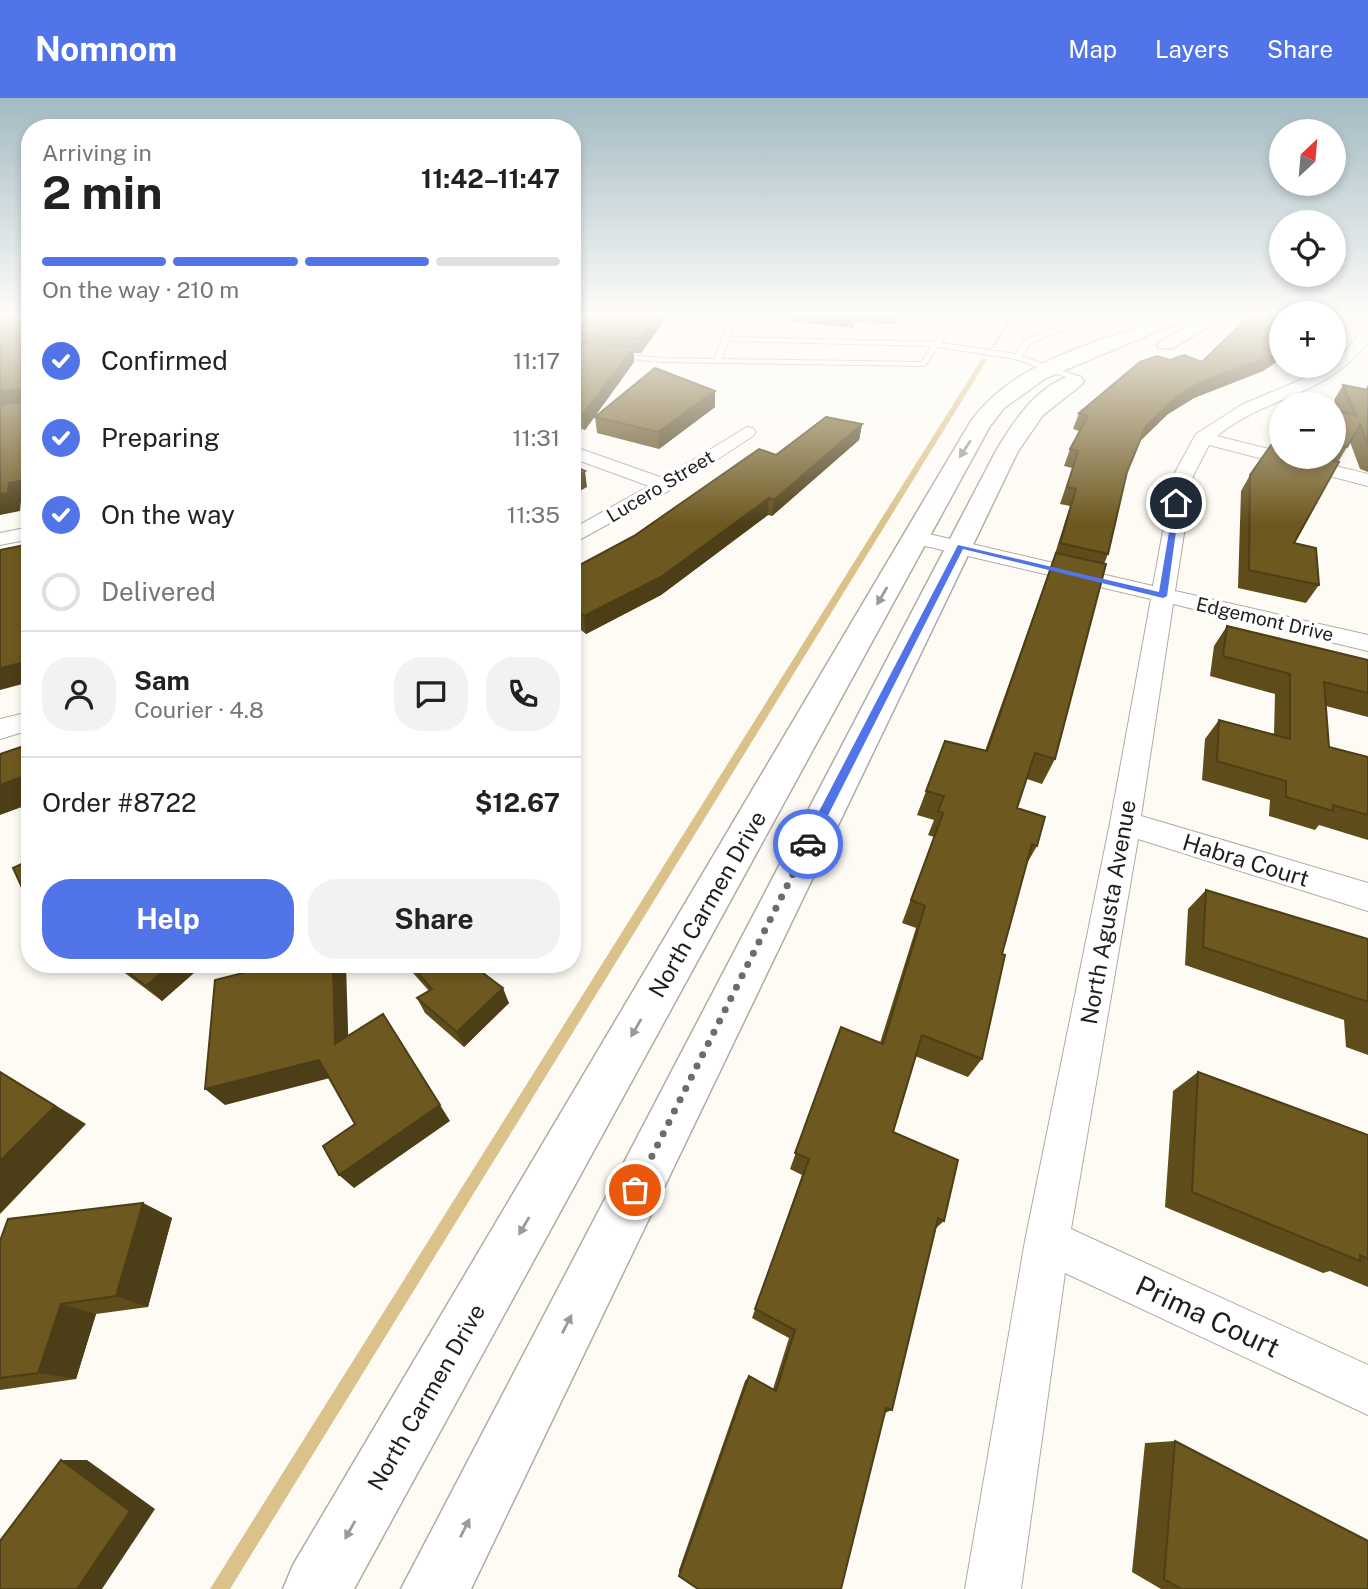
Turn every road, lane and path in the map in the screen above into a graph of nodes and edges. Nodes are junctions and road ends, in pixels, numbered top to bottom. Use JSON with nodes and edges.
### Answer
{"nodes":[{"id":1,"x":1022,"y":386,"type":"edge"},
{"id":2,"x":1065,"y":386,"type":"edge"},
{"id":3,"x":1299,"y":386,"type":"edge"},
{"id":4,"x":747,"y":432,"type":"dead end"},
{"id":5,"x":1202,"y":438,"type":"junction"},
{"id":6,"x":581,"y":455,"type":"edge"},
{"id":7,"x":1368,"y":480,"type":"edge"},
{"id":8,"x":666,"y":485,"type":"junction"},
{"id":9,"x":581,"y":533,"type":"edge"},
{"id":10,"x":21,"y":535,"type":"edge"},
{"id":11,"x":916,"y":537,"type":"junction"},
{"id":12,"x":0,"y":539,"type":"edge"},
{"id":13,"x":961,"y":546,"type":"junction"},
{"id":14,"x":1163,"y":596,"type":"junction"},
{"id":15,"x":1368,"y":643,"type":"edge"},
{"id":16,"x":21,"y":723,"type":"edge"},
{"id":17,"x":0,"y":729,"type":"edge"},
{"id":18,"x":1125,"y":823,"type":"junction"},
{"id":19,"x":1368,"y":897,"type":"edge"},
{"id":20,"x":1047,"y":1241,"type":"junction"},
{"id":21,"x":1368,"y":1390,"type":"edge"},
{"id":22,"x":317,"y":1589,"type":"edge"},
{"id":23,"x":435,"y":1589,"type":"edge"},
{"id":24,"x":993,"y":1589,"type":"edge"}],
"edges":[{"from":1,"to":11,"type":"main road","name":"North Carmen Drive","one_way":true},
{"from":2,"to":13,"type":"main road"},
{"from":3,"to":5,"type":"street","name":"North Agusta Avenue"},
{"from":4,"to":8,"type":"street","name":"Lucero Street"},
{"from":5,"to":7,"type":"street"},
{"from":5,"to":14,"type":"street","name":"North Agusta Avenue"},
{"from":6,"to":8,"type":"street"},
{"from":8,"to":9,"type":"street","name":"Lucero Street"},
{"from":10,"to":12,"type":"street"},
{"from":11,"to":13,"type":"street","name":"Edgemont Drive"},
{"from":11,"to":22,"type":"main road","name":"North Carmen Drive","one_way":true},
{"from":13,"to":14,"type":"street","name":"Edgemont Drive"},
{"from":23,"to":13,"type":"main road","one_way":true},
{"from":14,"to":15,"type":"street","name":"Edgemont Drive"},
{"from":14,"to":18,"type":"street","name":"North Agusta Avenue"},
{"from":16,"to":17,"type":"street"},
{"from":18,"to":19,"type":"street","name":"Habra Court"},
{"from":18,"to":20,"type":"street","name":"North Agusta Avenue"},
{"from":20,"to":21,"type":"street","name":"Prima Court"},
{"from":20,"to":24,"type":"street","name":"North Agusta Avenue"}]}
